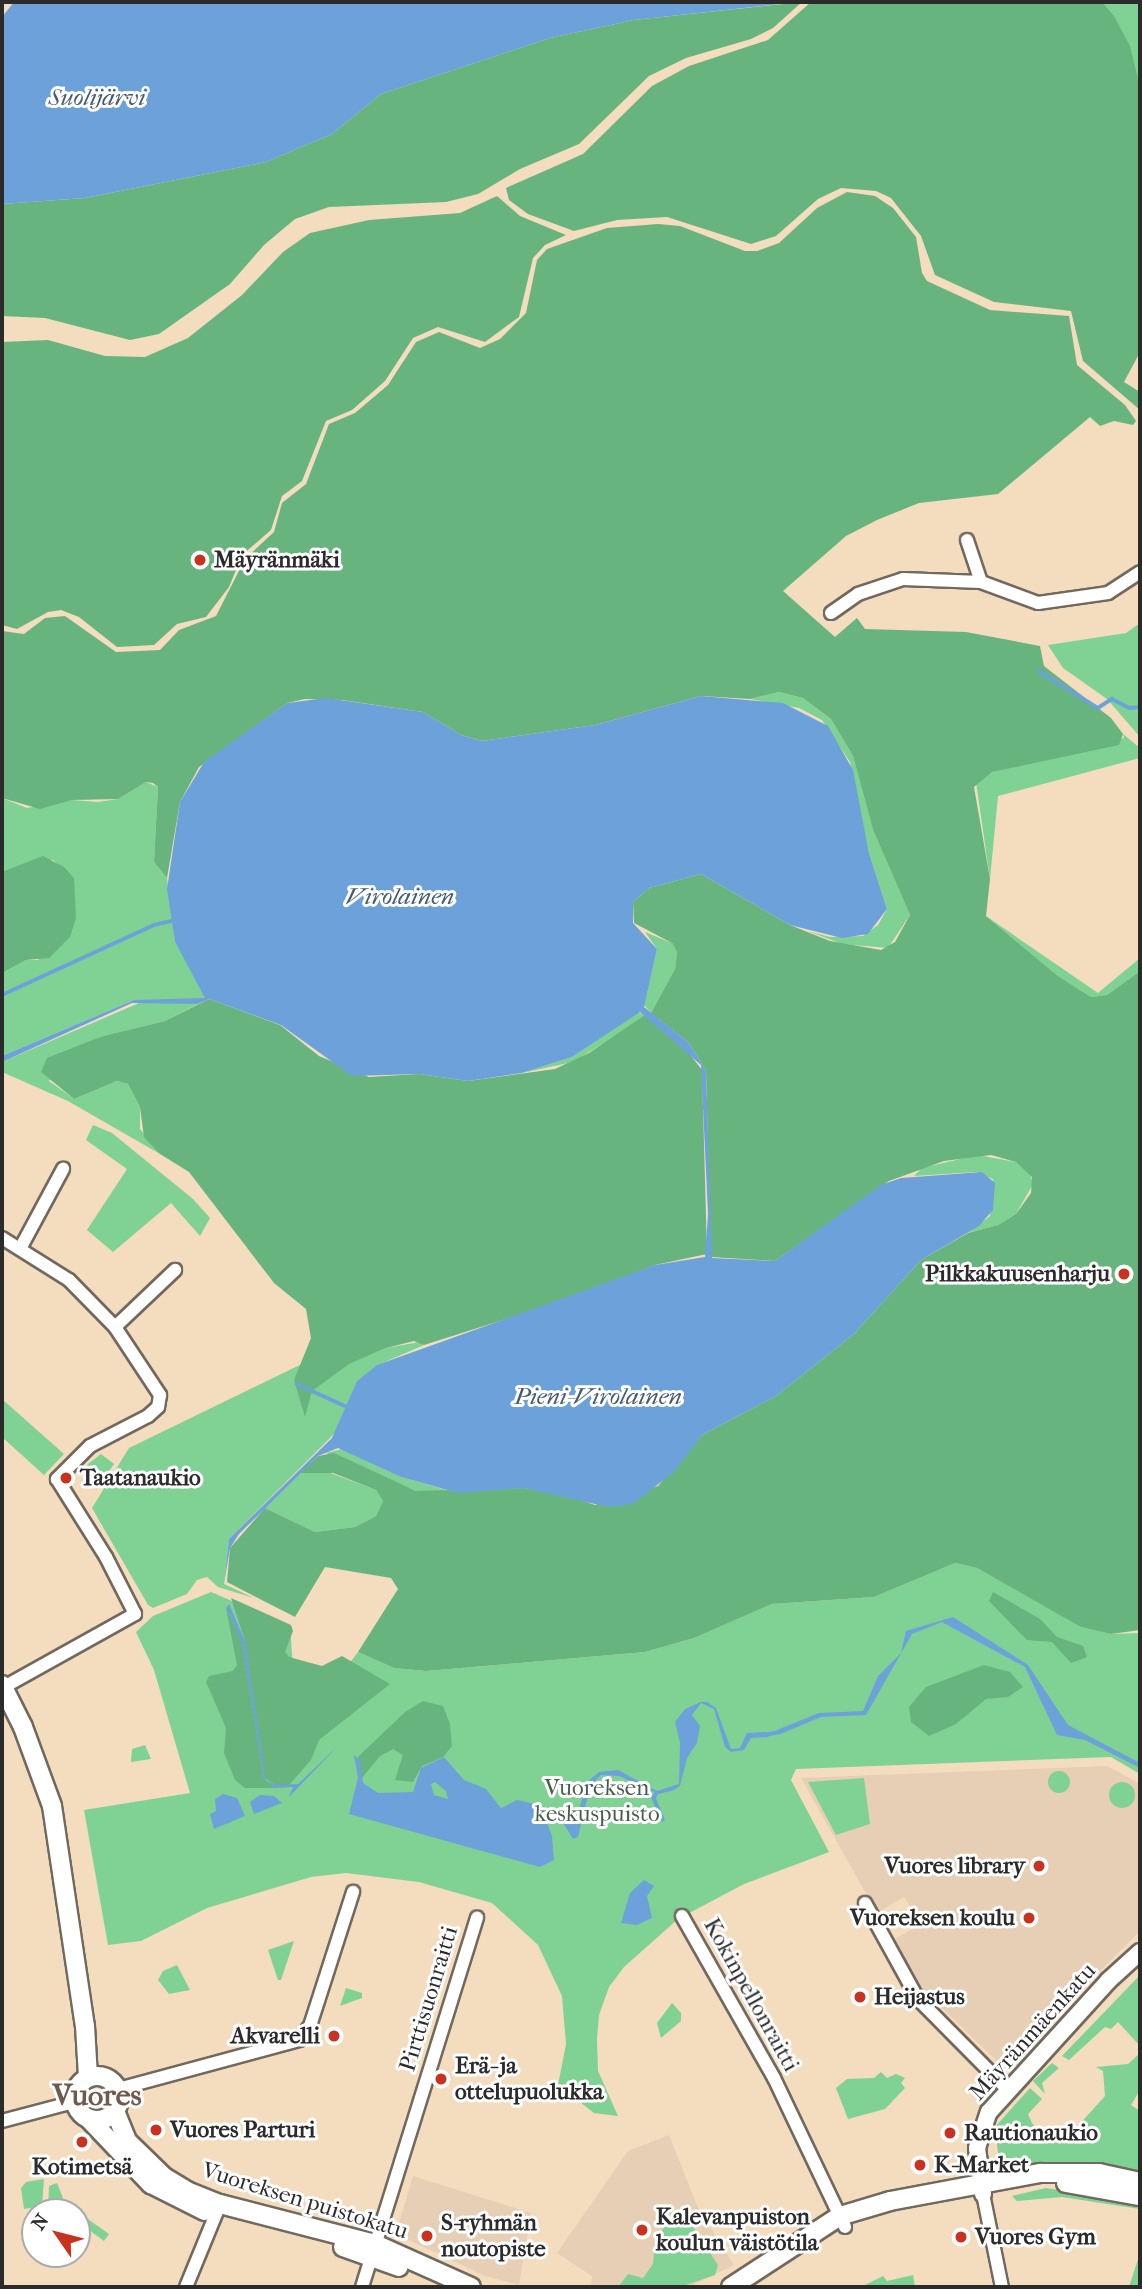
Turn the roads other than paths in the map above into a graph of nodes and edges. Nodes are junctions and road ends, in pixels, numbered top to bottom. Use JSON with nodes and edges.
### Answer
{"nodes":[{"id":1,"x":967,"y":540,"type":"dead end"},
{"id":2,"x":1140,"y":572,"type":"edge"},
{"id":3,"x":981,"y":582,"type":"junction"},
{"id":4,"x":831,"y":613,"type":"dead end"},
{"id":5,"x":63,"y":1169,"type":"dead end"},
{"id":6,"x":2,"y":1238,"type":"edge"},
{"id":7,"x":21,"y":1247,"type":"junction"},
{"id":8,"x":175,"y":1270,"type":"dead end"},
{"id":9,"x":115,"y":1327,"type":"junction"},
{"id":10,"x":3,"y":1686,"type":"edge"},
{"id":11,"x":353,"y":1892,"type":"dead end"},
{"id":12,"x":865,"y":1903,"type":"dead end"},
{"id":13,"x":682,"y":1916,"type":"dead end"},
{"id":14,"x":477,"y":1917,"type":"dead end"},
{"id":15,"x":1140,"y":1952,"type":"edge"},
{"id":16,"x":94,"y":2076,"type":"junction"},
{"id":17,"x":118,"y":2089,"type":"junction"},
{"id":18,"x":1007,"y":2089,"type":"junction"},
{"id":19,"x":74,"y":2102,"type":"junction"},
{"id":20,"x":115,"y":2111,"type":"junction"},
{"id":21,"x":89,"y":2119,"type":"junction"},
{"id":22,"x":2,"y":2121,"type":"edge"},
{"id":23,"x":1140,"y":2182,"type":"edge"},
{"id":24,"x":981,"y":2188,"type":"junction"},
{"id":25,"x":1140,"y":2196,"type":"edge"},
{"id":26,"x":219,"y":2210,"type":"junction"},
{"id":27,"x":843,"y":2221,"type":"junction"},
{"id":28,"x":373,"y":2250,"type":"junction"},
{"id":29,"x":741,"y":2286,"type":"edge"},
{"id":30,"x":186,"y":2287,"type":"edge"},
{"id":31,"x":362,"y":2287,"type":"edge"},
{"id":32,"x":442,"y":2287,"type":"edge"},
{"id":33,"x":471,"y":2287,"type":"edge"},
{"id":34,"x":1002,"y":2287,"type":"edge"}],
"edges":[{"from":1,"to":3,"type":"street"},
{"from":2,"to":3,"type":"street"},
{"from":3,"to":4,"type":"street"},
{"from":5,"to":7,"type":"street"},
{"from":6,"to":7,"type":"street"},
{"from":7,"to":9,"type":"street"},
{"from":8,"to":9,"type":"street"},
{"from":9,"to":10,"type":"street"},
{"from":10,"to":16,"type":"main road"},
{"from":11,"to":17,"type":"street"},
{"from":12,"to":18,"type":"street"},
{"from":13,"to":27,"type":"street","name":"Kokinpellonraitti"},
{"from":14,"to":28,"type":"street","name":"Pirttisuonraitti"},
{"from":15,"to":18,"type":"street","name":"Mäyränmäenkatu"},
{"from":16,"to":17,"type":"main road"},
{"from":16,"to":19,"type":"main road"},
{"from":17,"to":20,"type":"main road"},
{"from":18,"to":24,"type":"street","name":"Mäyränmäenkatu"},
{"from":19,"to":21,"type":"main road"},
{"from":19,"to":22,"type":"street"},
{"from":20,"to":21,"type":"main road"},
{"from":20,"to":26,"type":"main road","name":"Vuoreksen puistokatu"},
{"from":21,"to":26,"type":"main road","name":"Vuoreksen puistokatu"},
{"from":23,"to":24,"type":"main road"},
{"from":24,"to":25,"type":"main road"},
{"from":24,"to":27,"type":"main road"},
{"from":24,"to":34,"type":"street"},
{"from":26,"to":28,"type":"main road","name":"Vuoreksen puistokatu"},
{"from":26,"to":30,"type":"street"},
{"from":27,"to":29,"type":"main road"},
{"from":28,"to":31,"type":"street","name":"Pirttisuonraitti"},
{"from":28,"to":32,"type":"main road","name":"Vuoreksen puistokatu"},
{"from":28,"to":33,"type":"main road","name":"Vuoreksen puistokatu"}]}
